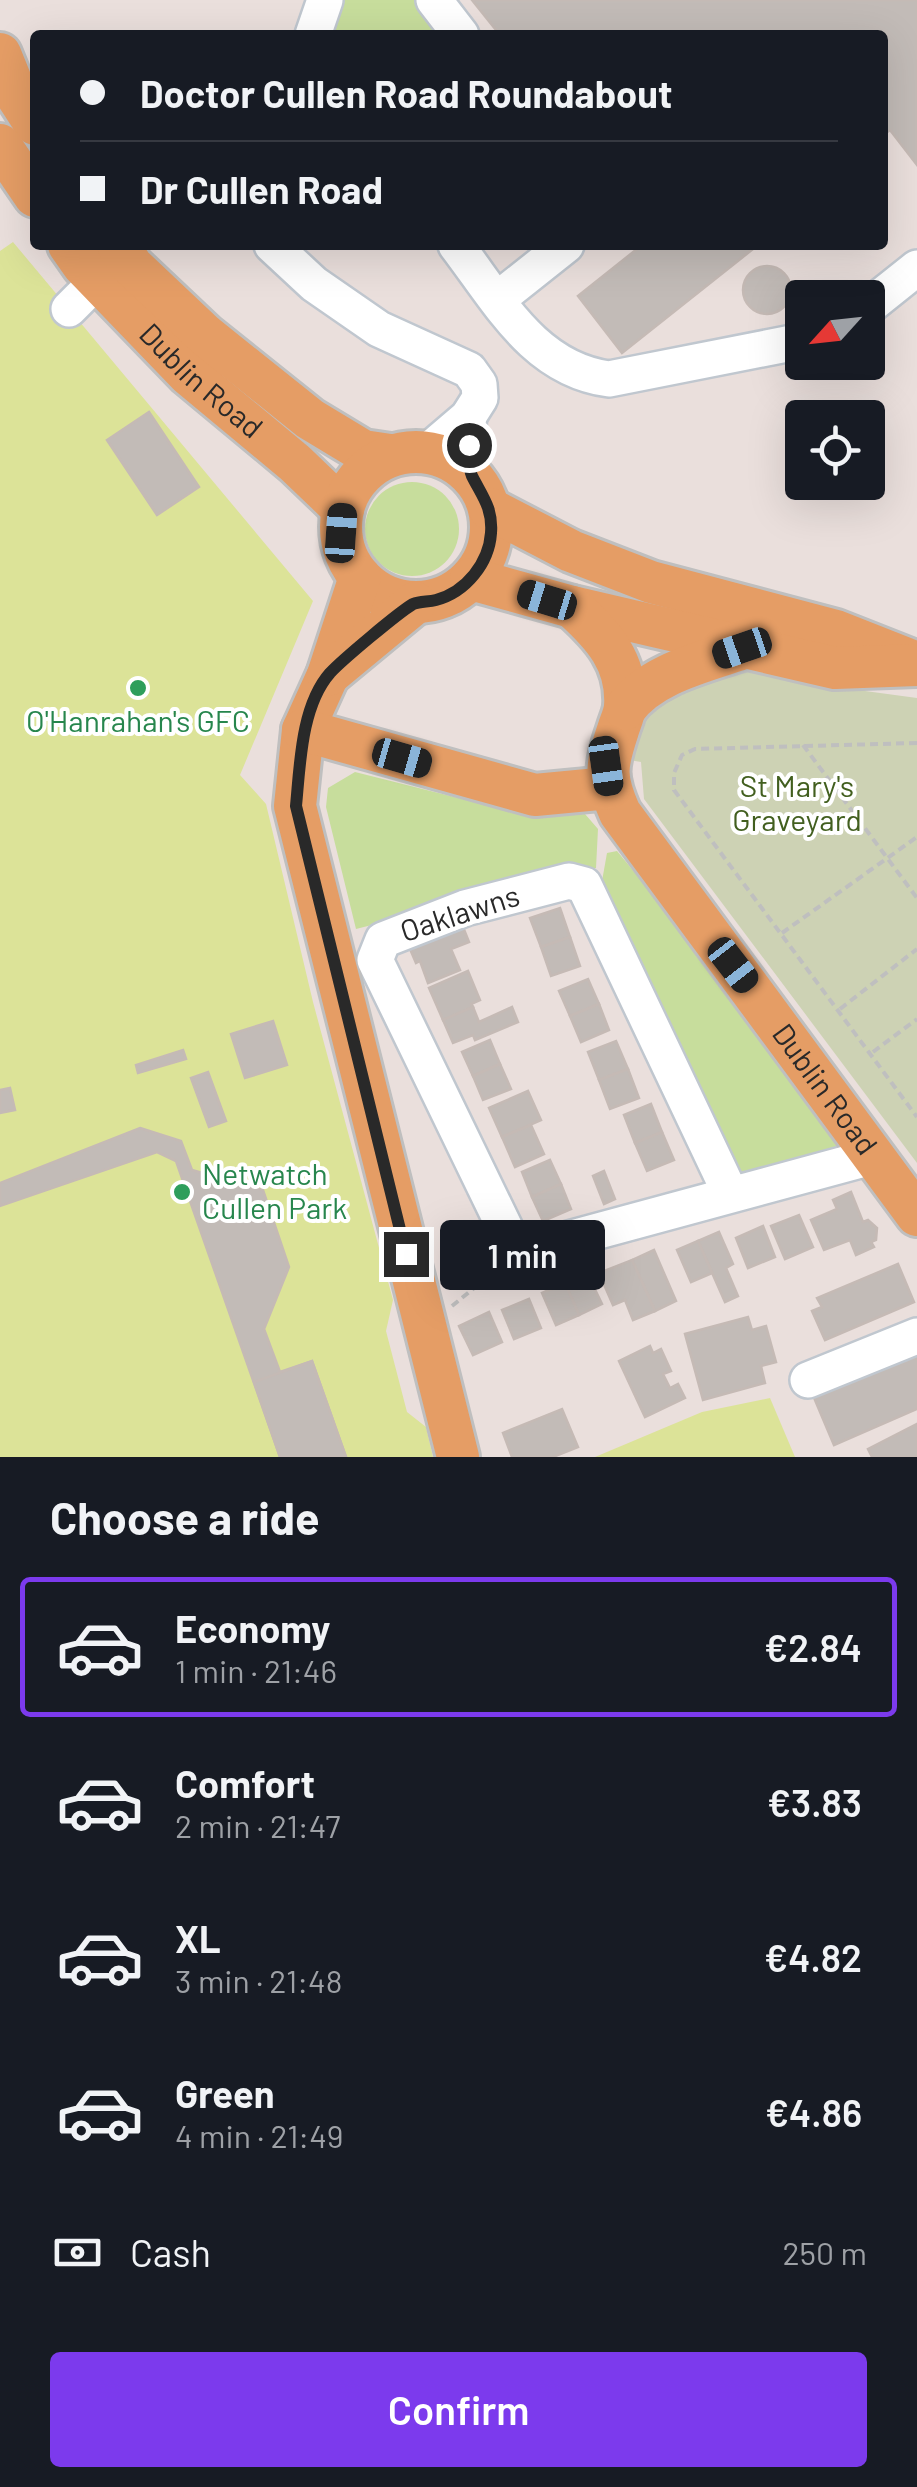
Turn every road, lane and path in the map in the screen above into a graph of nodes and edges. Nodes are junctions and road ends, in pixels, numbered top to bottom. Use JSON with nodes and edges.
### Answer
{"nodes":[{"id":1,"x":325,"y":0,"type":"edge"},
{"id":2,"x":434,"y":0,"type":"edge"},
{"id":3,"x":315,"y":30,"type":"edge"},
{"id":4,"x":458,"y":30,"type":"edge"},
{"id":5,"x":0,"y":54,"type":"edge"},
{"id":6,"x":30,"y":116,"type":"edge"},
{"id":7,"x":0,"y":145,"type":"edge"},
{"id":8,"x":30,"y":189,"type":"edge"},
{"id":9,"x":73,"y":250,"type":"edge"},
{"id":10,"x":277,"y":250,"type":"edge"},
{"id":11,"x":460,"y":250,"type":"edge"},
{"id":12,"x":553,"y":250,"type":"edge"},
{"id":13,"x":917,"y":268,"type":"edge"},
{"id":14,"x":95,"y":278,"type":"edge"},
{"id":15,"x":885,"y":293,"type":"edge"},
{"id":16,"x":498,"y":299,"type":"junction"},
{"id":17,"x":785,"y":344,"type":"edge"},
{"id":18,"x":468,"y":417,"type":"junction"},
{"id":19,"x":409,"y":453,"type":"junction"},
{"id":20,"x":480,"y":491,"type":"junction"},
{"id":21,"x":342,"y":509,"type":"junction"},
{"id":22,"x":360,"y":577,"type":"junction"},
{"id":23,"x":471,"y":579,"type":"junction"},
{"id":24,"x":651,"y":582,"type":"junction"},
{"id":25,"x":415,"y":603,"type":"junction"},
{"id":26,"x":572,"y":608,"type":"junction"},
{"id":27,"x":642,"y":624,"type":"junction"},
{"id":28,"x":742,"y":648,"type":"junction"},
{"id":29,"x":917,"y":664,"type":"edge"},
{"id":30,"x":328,"y":675,"type":"junction"},
{"id":31,"x":629,"y":703,"type":"junction"},
{"id":32,"x":303,"y":730,"type":"junction"},
{"id":33,"x":917,"y":742,"type":"edge"},
{"id":34,"x":803,"y":745,"type":"junction"},
{"id":35,"x":609,"y":788,"type":"junction"},
{"id":36,"x":917,"y":838,"type":"edge"},
{"id":37,"x":888,"y":859,"type":"junction"},
{"id":38,"x":917,"y":898,"type":"edge"},
{"id":39,"x":782,"y":932,"type":"junction"},
{"id":40,"x":917,"y":949,"type":"edge"},
{"id":41,"x":840,"y":1009,"type":"junction"},
{"id":42,"x":917,"y":1019,"type":"edge"},
{"id":43,"x":871,"y":1054,"type":"junction"},
{"id":44,"x":917,"y":1117,"type":"edge"},
{"id":45,"x":874,"y":1156,"type":"junction"},
{"id":46,"x":730,"y":1193,"type":"junction"},
{"id":47,"x":917,"y":1215,"type":"edge"},
{"id":48,"x":517,"y":1253,"type":"junction"},
{"id":49,"x":425,"y":1328,"type":"junction"},
{"id":50,"x":917,"y":1336,"type":"edge"},
{"id":51,"x":808,"y":1380,"type":"dead end"},
{"id":52,"x":458,"y":1457,"type":"edge"}],
"edges":[{"from":1,"to":3,"type":"street"},
{"from":2,"to":4,"type":"street"},
{"from":5,"to":6,"type":"main road"},
{"from":7,"to":8,"type":"main road"},
{"from":9,"to":14,"type":"main road","name":"Dublin Road"},
{"from":10,"to":18,"type":"street"},
{"from":11,"to":16,"type":"street"},
{"from":12,"to":16,"type":"street"},
{"from":13,"to":15,"type":"street"},
{"from":14,"to":19,"type":"main road","name":"Dublin Road"},
{"from":14,"to":21,"type":"main road","name":"Dublin Road"},
{"from":16,"to":17,"type":"street"},
{"from":18,"to":19,"type":"street"},
{"from":18,"to":20,"type":"street"},
{"from":19,"to":20,"type":"main road"},
{"from":19,"to":21,"type":"main road"},
{"from":20,"to":23,"type":"main road"},
{"from":20,"to":24,"type":"main road"},
{"from":21,"to":22,"type":"main road"},
{"from":22,"to":25,"type":"main road"},
{"from":22,"to":30,"type":"main road"},
{"from":23,"to":25,"type":"main road"},
{"from":23,"to":26,"type":"main road"},
{"from":24,"to":27,"type":"main road"},
{"from":24,"to":29,"type":"main road"},
{"from":25,"to":30,"type":"main road"},
{"from":26,"to":27,"type":"main road"},
{"from":26,"to":31,"type":"main road"},
{"from":27,"to":28,"type":"main road"},
{"from":27,"to":31,"type":"main road"},
{"from":28,"to":29,"type":"main road"},
{"from":28,"to":31,"type":"main road"},
{"from":30,"to":32,"type":"main road"},
{"from":31,"to":35,"type":"main road"},
{"from":32,"to":35,"type":"main road"},
{"from":32,"to":49,"type":"main road"},
{"from":33,"to":34,"type":"path"},
{"from":34,"to":37,"type":"path"},
{"from":34,"to":39,"type":"path"},
{"from":35,"to":45,"type":"main road","name":"Dublin Road"},
{"from":36,"to":37,"type":"path"},
{"from":37,"to":38,"type":"path"},
{"from":37,"to":39,"type":"path"},
{"from":39,"to":41,"type":"path"},
{"from":40,"to":41,"type":"path"},
{"from":41,"to":43,"type":"path"},
{"from":42,"to":43,"type":"path"},
{"from":43,"to":44,"type":"path"},
{"from":45,"to":46,"type":"street"},
{"from":45,"to":47,"type":"main road","name":"Dublin Road"},
{"from":46,"to":48,"type":"street"},
{"from":46,"to":48,"type":"street","name":"Oaklawns"},
{"from":48,"to":49,"type":"path"},
{"from":49,"to":52,"type":"main road"},
{"from":50,"to":51,"type":"street"}]}
